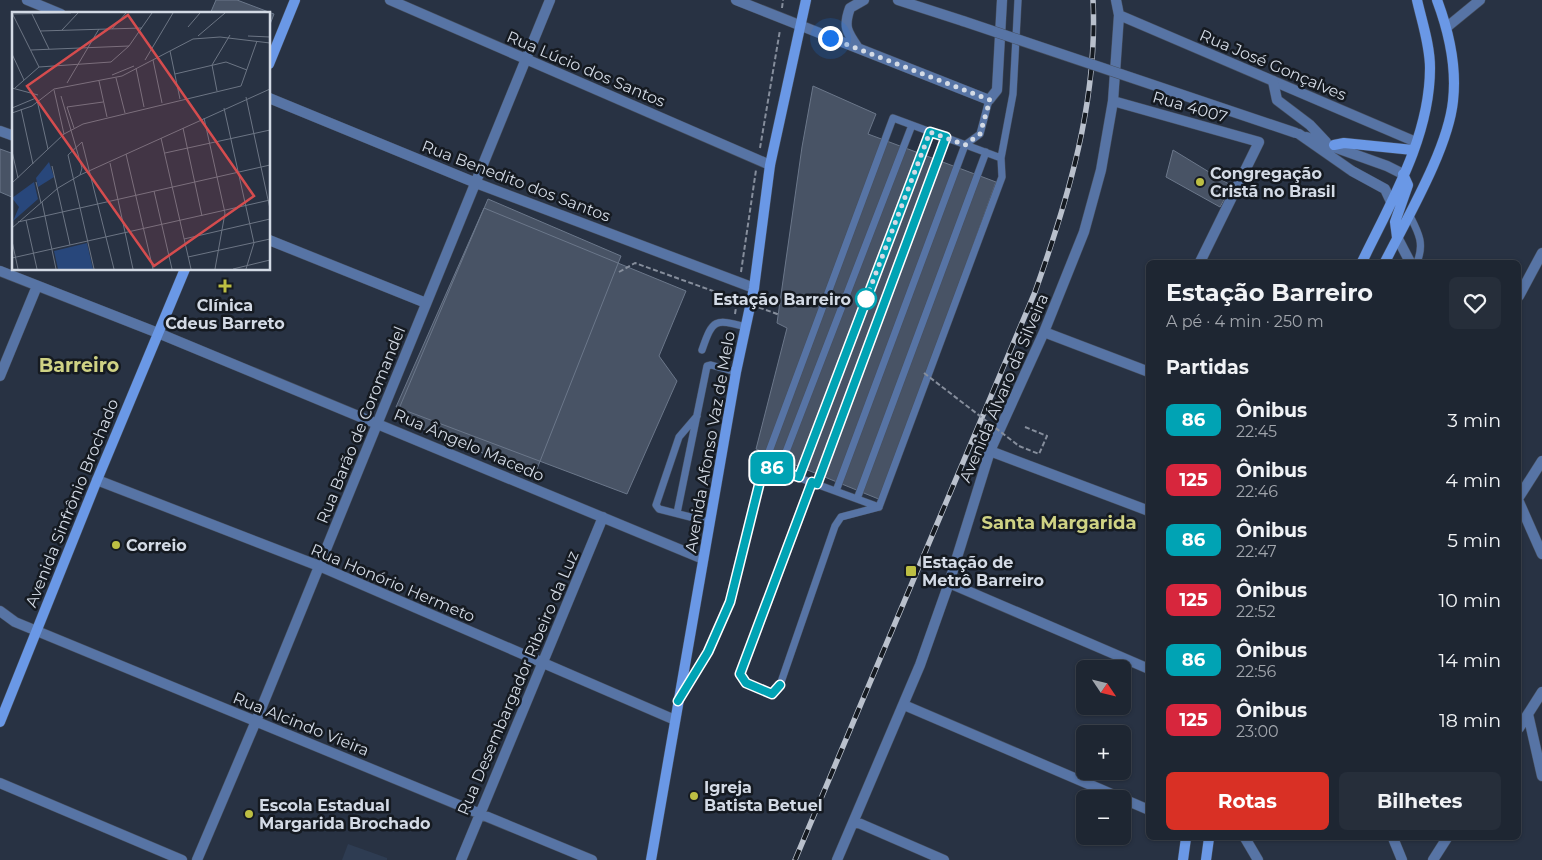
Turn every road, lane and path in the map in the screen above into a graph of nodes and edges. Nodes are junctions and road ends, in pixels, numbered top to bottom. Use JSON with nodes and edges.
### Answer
{"nodes":[{"id":1,"x":28,"y":0,"type":"edge"},
{"id":2,"x":295,"y":0,"type":"edge"},
{"id":3,"x":390,"y":0,"type":"edge"},
{"id":4,"x":550,"y":0,"type":"edge"},
{"id":5,"x":736,"y":0,"type":"edge"},
{"id":6,"x":864,"y":0,"type":"edge"},
{"id":7,"x":898,"y":0,"type":"edge"},
{"id":8,"x":1002,"y":0,"type":"edge"},
{"id":9,"x":1018,"y":0,"type":"edge"},
{"id":10,"x":1116,"y":0,"type":"edge"},
{"id":11,"x":1417,"y":0,"type":"edge"},
{"id":12,"x":1437,"y":0,"type":"edge"},
{"id":13,"x":1480,"y":0,"type":"edge"},
{"id":14,"x":808,"y":2,"type":"edge"},
{"id":15,"x":56,"y":12,"type":"edge"},
{"id":16,"x":1119,"y":15,"type":"junction"},
{"id":17,"x":801,"y":27,"type":"junction"},
{"id":18,"x":1447,"y":28,"type":"junction"},
{"id":19,"x":858,"y":48,"type":"junction"},
{"id":20,"x":526,"y":59,"type":"junction"},
{"id":21,"x":270,"y":62,"type":"edge"},
{"id":22,"x":1273,"y":81,"type":"junction"},
{"id":23,"x":270,"y":98,"type":"edge"},
{"id":24,"x":990,"y":100,"type":"junction"},
{"id":25,"x":1113,"y":101,"type":"junction"},
{"id":26,"x":912,"y":125,"type":"junction"},
{"id":27,"x":0,"y":131,"type":"edge"},
{"id":28,"x":930,"y":132,"type":"junction"},
{"id":29,"x":1297,"y":134,"type":"junction"},
{"id":30,"x":12,"y":135,"type":"edge"},
{"id":31,"x":946,"y":137,"type":"junction"},
{"id":32,"x":1330,"y":144,"type":"junction"},
{"id":33,"x":965,"y":145,"type":"junction"},
{"id":34,"x":1415,"y":146,"type":"junction"},
{"id":35,"x":986,"y":152,"type":"junction"},
{"id":36,"x":1001,"y":158,"type":"junction"},
{"id":37,"x":770,"y":165,"type":"junction"},
{"id":38,"x":1403,"y":174,"type":"junction"},
{"id":39,"x":476,"y":183,"type":"junction"},
{"id":40,"x":1391,"y":202,"type":"junction"},
{"id":41,"x":1409,"y":214,"type":"junction"},
{"id":42,"x":1397,"y":237,"type":"junction"},
{"id":43,"x":270,"y":240,"type":"edge"},
{"id":44,"x":1542,"y":253,"type":"edge"},
{"id":45,"x":1201,"y":260,"type":"edge"},
{"id":46,"x":1363,"y":260,"type":"edge"},
{"id":47,"x":1386,"y":260,"type":"edge"},
{"id":48,"x":1409,"y":260,"type":"edge"},
{"id":49,"x":1419,"y":260,"type":"edge"},
{"id":50,"x":185,"y":270,"type":"edge"},
{"id":51,"x":0,"y":271,"type":"edge"},
{"id":52,"x":619,"y":272,"type":"dead end"},
{"id":53,"x":37,"y":286,"type":"junction"},
{"id":54,"x":754,"y":288,"type":"junction"},
{"id":55,"x":1521,"y":292,"type":"edge"},
{"id":56,"x":426,"y":303,"type":"junction"},
{"id":57,"x":780,"y":315,"type":"dead end"},
{"id":58,"x":746,"y":327,"type":"junction"},
{"id":59,"x":1044,"y":332,"type":"junction"},
{"id":60,"x":158,"y":333,"type":"junction"},
{"id":61,"x":702,"y":350,"type":"dead end"},
{"id":62,"x":1146,"y":369,"type":"edge"},
{"id":63,"x":736,"y":372,"type":"junction"},
{"id":64,"x":924,"y":373,"type":"dead end"},
{"id":65,"x":0,"y":376,"type":"edge"},
{"id":66,"x":697,"y":415,"type":"junction"},
{"id":67,"x":377,"y":423,"type":"junction"},
{"id":68,"x":1025,"y":427,"type":"dead end"},
{"id":69,"x":990,"y":451,"type":"junction"},
{"id":70,"x":1542,"y":461,"type":"edge"},
{"id":71,"x":764,"y":465,"type":"junction"},
{"id":72,"x":779,"y":470,"type":"junction"},
{"id":73,"x":799,"y":477,"type":"junction"},
{"id":74,"x":97,"y":480,"type":"junction"},
{"id":75,"x":814,"y":483,"type":"junction"},
{"id":76,"x":836,"y":491,"type":"junction"},
{"id":77,"x":1521,"y":494,"type":"edge"},
{"id":78,"x":857,"y":499,"type":"junction"},
{"id":79,"x":879,"y":507,"type":"junction"},
{"id":80,"x":1521,"y":507,"type":"edge"},
{"id":81,"x":1146,"y":510,"type":"edge"},
{"id":82,"x":677,"y":513,"type":"junction"},
{"id":83,"x":603,"y":518,"type":"junction"},
{"id":84,"x":710,"y":522,"type":"junction"},
{"id":85,"x":1542,"y":554,"type":"edge"},
{"id":86,"x":703,"y":559,"type":"junction"},
{"id":87,"x":319,"y":566,"type":"junction"},
{"id":88,"x":949,"y":583,"type":"junction"},
{"id":89,"x":0,"y":611,"type":"edge"},
{"id":90,"x":37,"y":631,"type":"junction"},
{"id":91,"x":542,"y":664,"type":"junction"},
{"id":92,"x":1146,"y":668,"type":"edge"},
{"id":93,"x":1542,"y":692,"type":"edge"},
{"id":94,"x":678,"y":701,"type":"junction"},
{"id":95,"x":904,"y":705,"type":"junction"},
{"id":96,"x":1528,"y":714,"type":"junction"},
{"id":97,"x":674,"y":720,"type":"junction"},
{"id":98,"x":0,"y":722,"type":"edge"},
{"id":99,"x":256,"y":722,"type":"junction"},
{"id":100,"x":1521,"y":725,"type":"edge"},
{"id":101,"x":1542,"y":776,"type":"edge"},
{"id":102,"x":0,"y":783,"type":"edge"},
{"id":103,"x":1146,"y":809,"type":"edge"},
{"id":104,"x":480,"y":814,"type":"junction"},
{"id":105,"x":854,"y":821,"type":"junction"},
{"id":106,"x":1186,"y":840,"type":"edge"},
{"id":107,"x":1209,"y":840,"type":"edge"},
{"id":108,"x":1246,"y":840,"type":"edge"},
{"id":109,"x":1394,"y":840,"type":"edge"},
{"id":110,"x":1446,"y":840,"type":"edge"},
{"id":111,"x":182,"y":860,"type":"edge"},
{"id":112,"x":197,"y":860,"type":"edge"},
{"id":113,"x":461,"y":860,"type":"edge"},
{"id":114,"x":592,"y":860,"type":"edge"},
{"id":115,"x":651,"y":860,"type":"edge"},
{"id":116,"x":838,"y":860,"type":"edge"},
{"id":117,"x":944,"y":860,"type":"edge"},
{"id":118,"x":1183,"y":860,"type":"edge"},
{"id":119,"x":1206,"y":860,"type":"edge"},
{"id":120,"x":1258,"y":860,"type":"edge"},
{"id":121,"x":1402,"y":860,"type":"edge"},
{"id":122,"x":1433,"y":860,"type":"edge"}],
"edges":[{"from":1,"to":15,"type":"street"},
{"from":2,"to":21,"type":"main road"},
{"from":3,"to":20,"type":"street","name":"Rua Lúcio dos Santos"},
{"from":4,"to":20,"type":"street","name":"Rua Barão de Coromandel"},
{"from":5,"to":17,"type":"street"},
{"from":6,"to":19,"type":"street"},
{"from":7,"to":29,"type":"street","bridge":true},
{"from":8,"to":24,"type":"street"},
{"from":9,"to":36,"type":"lane"},
{"from":10,"to":16,"type":"street","name":"Avenida Álvaro da Silveira"},
{"from":11,"to":34,"type":"main road"},
{"from":12,"to":18,"type":"main road"},
{"from":13,"to":18,"type":"street"},
{"from":14,"to":17,"type":"main road","name":"Avenida Afonso Vaz de Melo"},
{"from":16,"to":22,"type":"street","name":"Rua José Gonçalves"},
{"from":16,"to":25,"type":"street","name":"Avenida Álvaro da Silveira"},
{"from":17,"to":19,"type":"street"},
{"from":17,"to":37,"type":"main road","name":"Avenida Afonso Vaz de Melo"},
{"from":18,"to":41,"type":"main road"},
{"from":19,"to":24,"type":"street"},
{"from":20,"to":37,"type":"street","name":"Rua Lúcio dos Santos"},
{"from":20,"to":39,"type":"street","name":"Rua Barão de Coromandel"},
{"from":22,"to":32,"type":"street"},
{"from":22,"to":34,"type":"street","name":"Rua José Gonçalves"},
{"from":23,"to":39,"type":"street","name":"Rua Benedito dos Santos"},
{"from":24,"to":33,"type":"lane"},
{"from":25,"to":45,"type":"street","name":"Rua 4007"},
{"from":25,"to":59,"type":"street","name":"Avenida Álvaro da Silveira"},
{"from":26,"to":28,"type":"lane"},
{"from":26,"to":71,"type":"lane"},
{"from":26,"to":72,"type":"lane"},
{"from":27,"to":30,"type":"street"},
{"from":28,"to":31,"type":"lane"},
{"from":28,"to":73,"type":"lane"},
{"from":29,"to":32,"type":"street"},
{"from":29,"to":40,"type":"street"},
{"from":31,"to":33,"type":"lane"},
{"from":31,"to":75,"type":"lane"},
{"from":32,"to":34,"type":"main road"},
{"from":32,"to":38,"type":"street"},
{"from":33,"to":35,"type":"lane"},
{"from":33,"to":76,"type":"lane"},
{"from":34,"to":38,"type":"main road"},
{"from":35,"to":36,"type":"lane"},
{"from":35,"to":78,"type":"lane"},
{"from":36,"to":79,"type":"lane"},
{"from":37,"to":54,"type":"main road","name":"Avenida Afonso Vaz de Melo"},
{"from":38,"to":40,"type":"main road"},
{"from":38,"to":42,"type":"main road"},
{"from":39,"to":54,"type":"street","name":"Rua Benedito dos Santos"},
{"from":39,"to":56,"type":"street","name":"Rua Barão de Coromandel"},
{"from":40,"to":46,"type":"main road"},
{"from":41,"to":42,"type":"main road"},
{"from":41,"to":49,"type":"lane"},
{"from":42,"to":47,"type":"main road"},
{"from":42,"to":48,"type":"street"},
{"from":43,"to":56,"type":"street"},
{"from":44,"to":55,"type":"street"},
{"from":50,"to":60,"type":"main road","name":"Avenida Sinfrônio Brochado"},
{"from":51,"to":53,"type":"street","name":"Rua Ângelo Macedo"},
{"from":52,"to":57,"type":"path","bridge":true},
{"from":53,"to":60,"type":"street","name":"Rua Ângelo Macedo"},
{"from":53,"to":65,"type":"street"},
{"from":54,"to":58,"type":"main road","name":"Avenida Afonso Vaz de Melo"},
{"from":56,"to":67,"type":"street","name":"Rua Barão de Coromandel"},
{"from":58,"to":61,"type":"lane"},
{"from":58,"to":63,"type":"main road","name":"Avenida Afonso Vaz de Melo"},
{"from":59,"to":62,"type":"street"},
{"from":59,"to":69,"type":"street","name":"Avenida Álvaro da Silveira"},
{"from":60,"to":67,"type":"street","name":"Rua Ângelo Macedo"},
{"from":60,"to":74,"type":"main road","name":"Avenida Sinfrônio Brochado"},
{"from":63,"to":66,"type":"lane"},
{"from":63,"to":84,"type":"main road","name":"Avenida Afonso Vaz de Melo"},
{"from":64,"to":68,"type":"path","bridge":true},
{"from":66,"to":82,"type":"lane"},
{"from":66,"to":82,"type":"lane"},
{"from":67,"to":83,"type":"street","name":"Rua Ângelo Macedo"},
{"from":67,"to":87,"type":"street","name":"Rua Barão de Coromandel"},
{"from":69,"to":81,"type":"street"},
{"from":69,"to":88,"type":"street","name":"Avenida Álvaro da Silveira"},
{"from":70,"to":77,"type":"street"},
{"from":71,"to":72,"type":"lane"},
{"from":71,"to":94,"type":"lane"},
{"from":72,"to":73,"type":"lane"},
{"from":73,"to":75,"type":"lane"},
{"from":74,"to":87,"type":"street","name":"Rua Honório Hermeto"},
{"from":74,"to":90,"type":"main road","name":"Avenida Sinfrônio Brochado"},
{"from":75,"to":76,"type":"lane"},
{"from":75,"to":79,"type":"lane"},
{"from":76,"to":78,"type":"lane"},
{"from":78,"to":79,"type":"lane"},
{"from":80,"to":85,"type":"street"},
{"from":82,"to":84,"type":"lane"},
{"from":83,"to":86,"type":"street","name":"Rua Ângelo Macedo"},
{"from":83,"to":91,"type":"street","name":"Rua Desembargador Ribeiro da Luz"},
{"from":84,"to":86,"type":"main road","name":"Avenida Afonso Vaz de Melo"},
{"from":86,"to":94,"type":"main road","name":"Avenida Afonso Vaz de Melo"},
{"from":87,"to":91,"type":"street","name":"Rua Honório Hermeto"},
{"from":87,"to":99,"type":"street","name":"Rua Barão de Coromandel"},
{"from":88,"to":92,"type":"street"},
{"from":88,"to":95,"type":"street","name":"Avenida Álvaro da Silveira"},
{"from":89,"to":90,"type":"street","name":"Rua Alcindo Vieira"},
{"from":90,"to":98,"type":"main road","name":"Avenida Sinfrônio Brochado"},
{"from":90,"to":99,"type":"street","name":"Rua Alcindo Vieira"},
{"from":91,"to":97,"type":"street","name":"Rua Honório Hermeto"},
{"from":91,"to":104,"type":"street","name":"Rua Desembargador Ribeiro da Luz"},
{"from":93,"to":96,"type":"street"},
{"from":94,"to":97,"type":"main road","name":"Avenida Afonso Vaz de Melo"},
{"from":95,"to":103,"type":"street"},
{"from":95,"to":105,"type":"street","name":"Avenida Álvaro da Silveira"},
{"from":96,"to":100,"type":"street"},
{"from":96,"to":101,"type":"street"},
{"from":97,"to":115,"type":"main road","name":"Avenida Afonso Vaz de Melo"},
{"from":99,"to":104,"type":"street","name":"Rua Alcindo Vieira"},
{"from":99,"to":112,"type":"street","name":"Rua Barão de Coromandel"},
{"from":102,"to":111,"type":"street"},
{"from":104,"to":113,"type":"street","name":"Rua Desembargador Ribeiro da Luz"},
{"from":104,"to":114,"type":"street","name":"Rua Alcindo Vieira"},
{"from":105,"to":116,"type":"street","name":"Avenida Álvaro da Silveira"},
{"from":105,"to":117,"type":"street"},
{"from":106,"to":118,"type":"main road"},
{"from":107,"to":119,"type":"main road"},
{"from":108,"to":120,"type":"street"},
{"from":109,"to":121,"type":"street"},
{"from":110,"to":122,"type":"street"}]}
